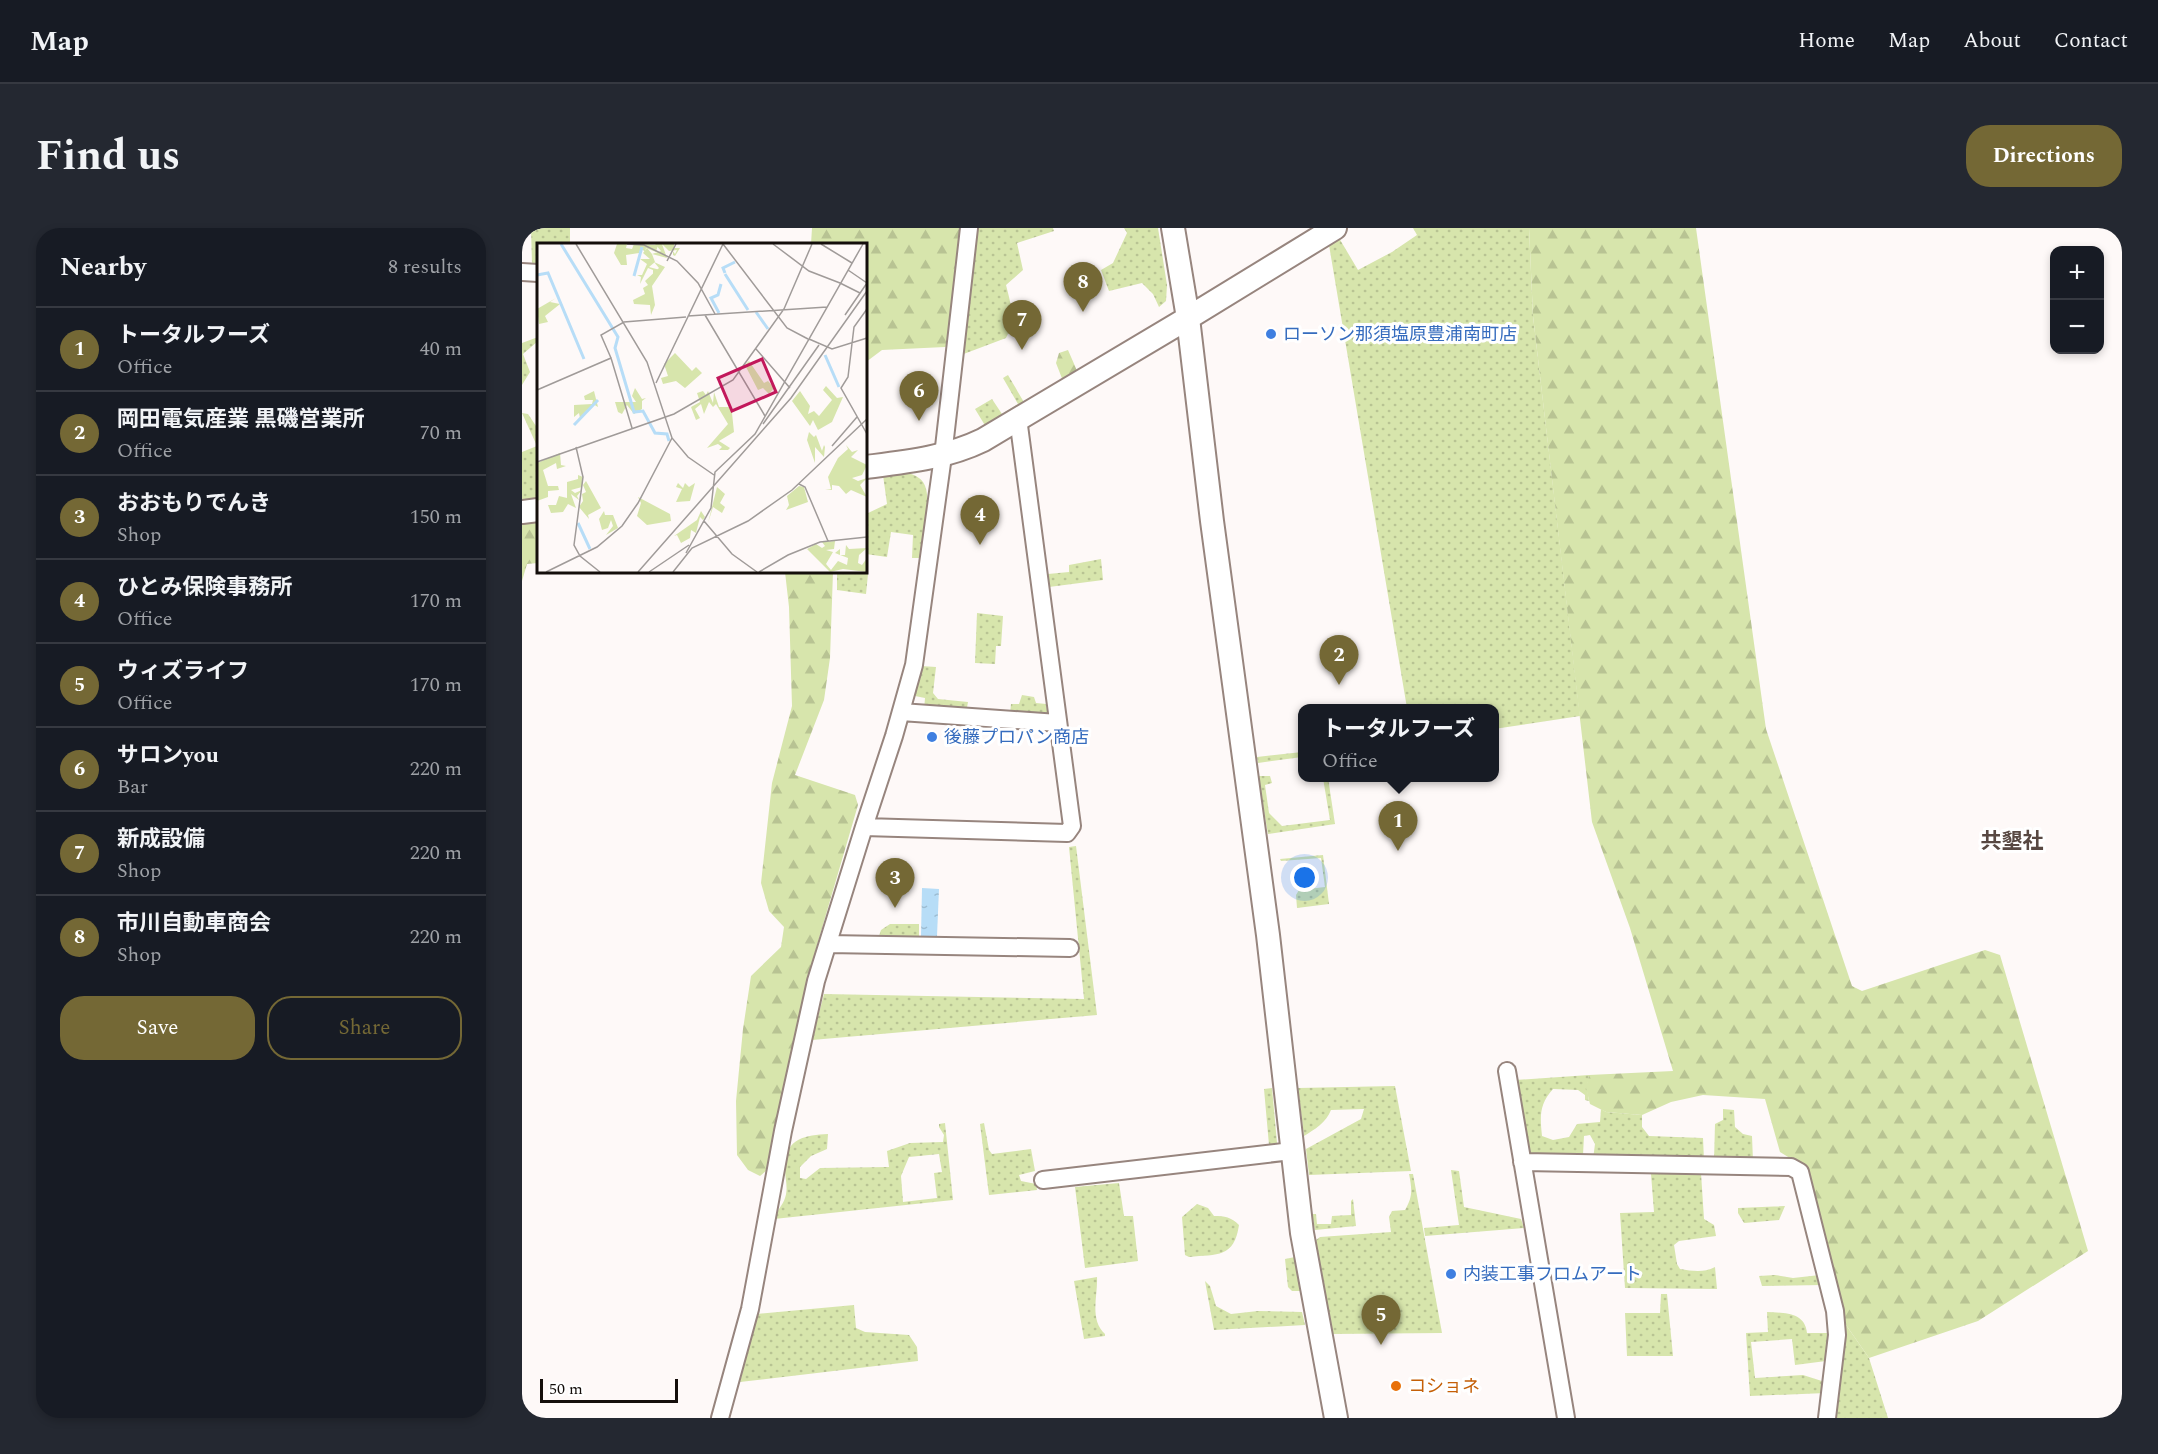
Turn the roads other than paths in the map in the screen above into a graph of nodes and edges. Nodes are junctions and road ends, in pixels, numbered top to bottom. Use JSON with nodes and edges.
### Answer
{"nodes":[{"id":1,"x":969,"y":228,"type":"edge"},
{"id":2,"x":1173,"y":228,"type":"edge"},
{"id":3,"x":1335,"y":228,"type":"edge"},
{"id":4,"x":522,"y":272,"type":"edge"},
{"id":5,"x":537,"y":273,"type":"edge"},
{"id":6,"x":1188,"y":318,"type":"junction"},
{"id":7,"x":1018,"y":418,"type":"junction"},
{"id":8,"x":943,"y":456,"type":"junction"},
{"id":9,"x":867,"y":467,"type":"edge"},
{"id":10,"x":537,"y":510,"type":"edge"},
{"id":11,"x":522,"y":512,"type":"edge"},
{"id":12,"x":901,"y":712,"type":"junction"},
{"id":13,"x":1058,"y":723,"type":"junction"},
{"id":14,"x":864,"y":827,"type":"junction"},
{"id":15,"x":828,"y":944,"type":"junction"},
{"id":16,"x":1070,"y":948,"type":"dead end"},
{"id":17,"x":1507,"y":1071,"type":"dead end"},
{"id":18,"x":1292,"y":1151,"type":"junction"},
{"id":19,"x":1522,"y":1162,"type":"junction"},
{"id":20,"x":1043,"y":1180,"type":"dead end"},
{"id":21,"x":720,"y":1418,"type":"edge"},
{"id":22,"x":1336,"y":1418,"type":"edge"},
{"id":23,"x":1566,"y":1418,"type":"edge"},
{"id":24,"x":1827,"y":1418,"type":"edge"}],
"edges":[{"from":1,"to":8,"type":"street"},
{"from":2,"to":6,"type":"street"},
{"from":3,"to":6,"type":"street"},
{"from":4,"to":5,"type":"street"},
{"from":6,"to":7,"type":"street"},
{"from":6,"to":18,"type":"street"},
{"from":7,"to":8,"type":"street"},
{"from":7,"to":13,"type":"street"},
{"from":8,"to":9,"type":"street"},
{"from":8,"to":12,"type":"street"},
{"from":10,"to":11,"type":"street"},
{"from":12,"to":13,"type":"street"},
{"from":12,"to":14,"type":"street"},
{"from":13,"to":14,"type":"street"},
{"from":14,"to":15,"type":"street"},
{"from":15,"to":16,"type":"street"},
{"from":15,"to":21,"type":"street"},
{"from":17,"to":19,"type":"street"},
{"from":18,"to":20,"type":"street"},
{"from":18,"to":22,"type":"street"},
{"from":19,"to":23,"type":"street"},
{"from":19,"to":24,"type":"street"}]}
